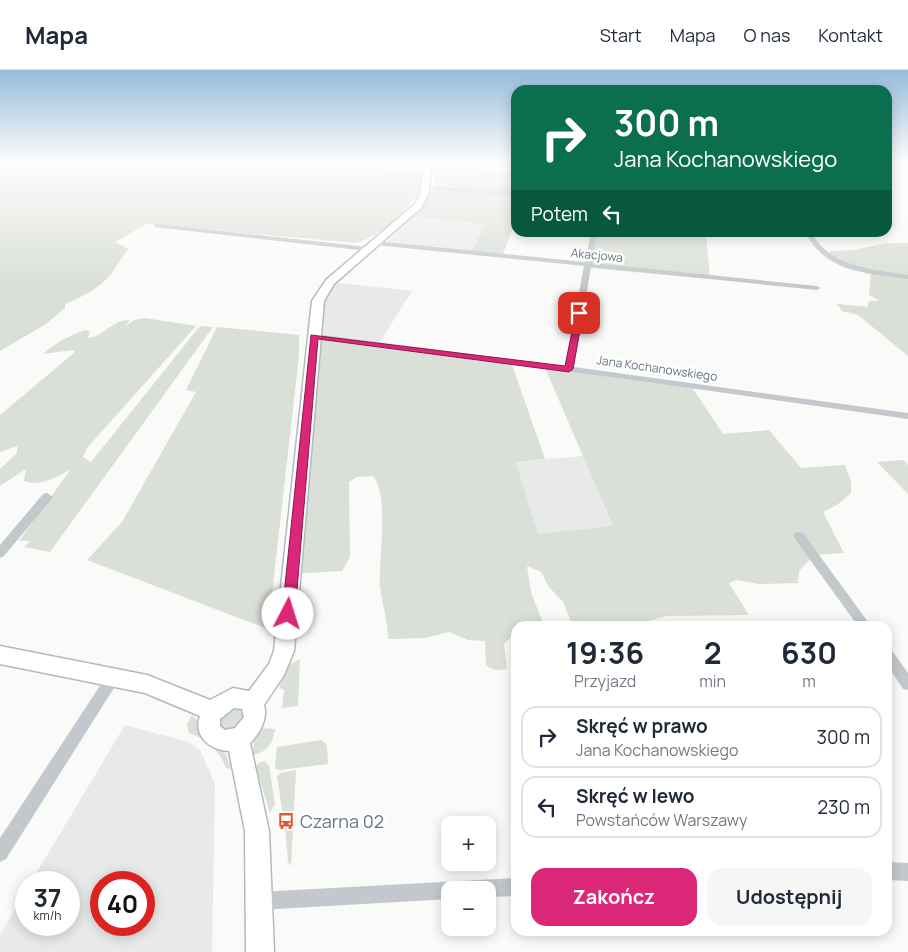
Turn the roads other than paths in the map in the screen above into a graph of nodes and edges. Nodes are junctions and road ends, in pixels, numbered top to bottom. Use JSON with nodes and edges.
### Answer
{"nodes":[{"id":1,"x":420,"y":203,"type":"edge"},
{"id":2,"x":158,"y":226,"type":"dead end"},
{"id":3,"x":593,"y":237,"type":"edge"},
{"id":4,"x":810,"y":237,"type":"edge"},
{"id":5,"x":372,"y":246,"type":"junction"},
{"id":6,"x":589,"y":265,"type":"junction"},
{"id":7,"x":908,"y":277,"type":"edge"},
{"id":8,"x":817,"y":288,"type":"dead end"},
{"id":9,"x":314,"y":336,"type":"junction"},
{"id":10,"x":569,"y":369,"type":"junction"},
{"id":11,"x":908,"y":416,"type":"edge"},
{"id":12,"x":47,"y":497,"type":"dead end"},
{"id":13,"x":800,"y":536,"type":"dead end"},
{"id":14,"x":0,"y":553,"type":"edge"},
{"id":15,"x":861,"y":621,"type":"edge"},
{"id":16,"x":0,"y":655,"type":"edge"},
{"id":17,"x":892,"y":662,"type":"edge"},
{"id":18,"x":114,"y":676,"type":"junction"},
{"id":19,"x":908,"y":684,"type":"edge"},
{"id":20,"x":252,"y":704,"type":"junction"},
{"id":21,"x":213,"y":711,"type":"junction"},
{"id":22,"x":238,"y":739,"type":"junction"},
{"id":23,"x":0,"y":853,"type":"edge"},
{"id":24,"x":892,"y":871,"type":"edge"},
{"id":25,"x":908,"y":872,"type":"edge"},
{"id":26,"x":511,"y":887,"type":"edge"},
{"id":27,"x":496,"y":888,"type":"edge"},
{"id":28,"x":441,"y":891,"type":"edge"},
{"id":29,"x":259,"y":901,"type":"junction"},
{"id":30,"x":260,"y":952,"type":"edge"}],
"edges":[{"from":1,"to":5,"type":"street"},
{"from":2,"to":5,"type":"street","name":"Akacjowa"},
{"from":3,"to":6,"type":"street"},
{"from":4,"to":7,"type":"street"},
{"from":5,"to":6,"type":"street","name":"Akacjowa"},
{"from":5,"to":9,"type":"street"},
{"from":6,"to":8,"type":"street","name":"Akacjowa"},
{"from":6,"to":10,"type":"street"},
{"from":9,"to":10,"type":"street","name":"Jana Kochanowskiego"},
{"from":9,"to":20,"type":"street"},
{"from":10,"to":11,"type":"street","name":"Jana Kochanowskiego"},
{"from":12,"to":14,"type":"street"},
{"from":13,"to":15,"type":"street"},
{"from":16,"to":18,"type":"main road"},
{"from":17,"to":19,"type":"street"},
{"from":18,"to":21,"type":"main road"},
{"from":18,"to":23,"type":"street"},
{"from":20,"to":21,"type":"street"},
{"from":20,"to":22,"type":"main road"},
{"from":21,"to":22,"type":"street"},
{"from":22,"to":29,"type":"street"},
{"from":24,"to":25,"type":"street"},
{"from":26,"to":27,"type":"street"},
{"from":28,"to":29,"type":"street"},
{"from":29,"to":30,"type":"street"}]}
